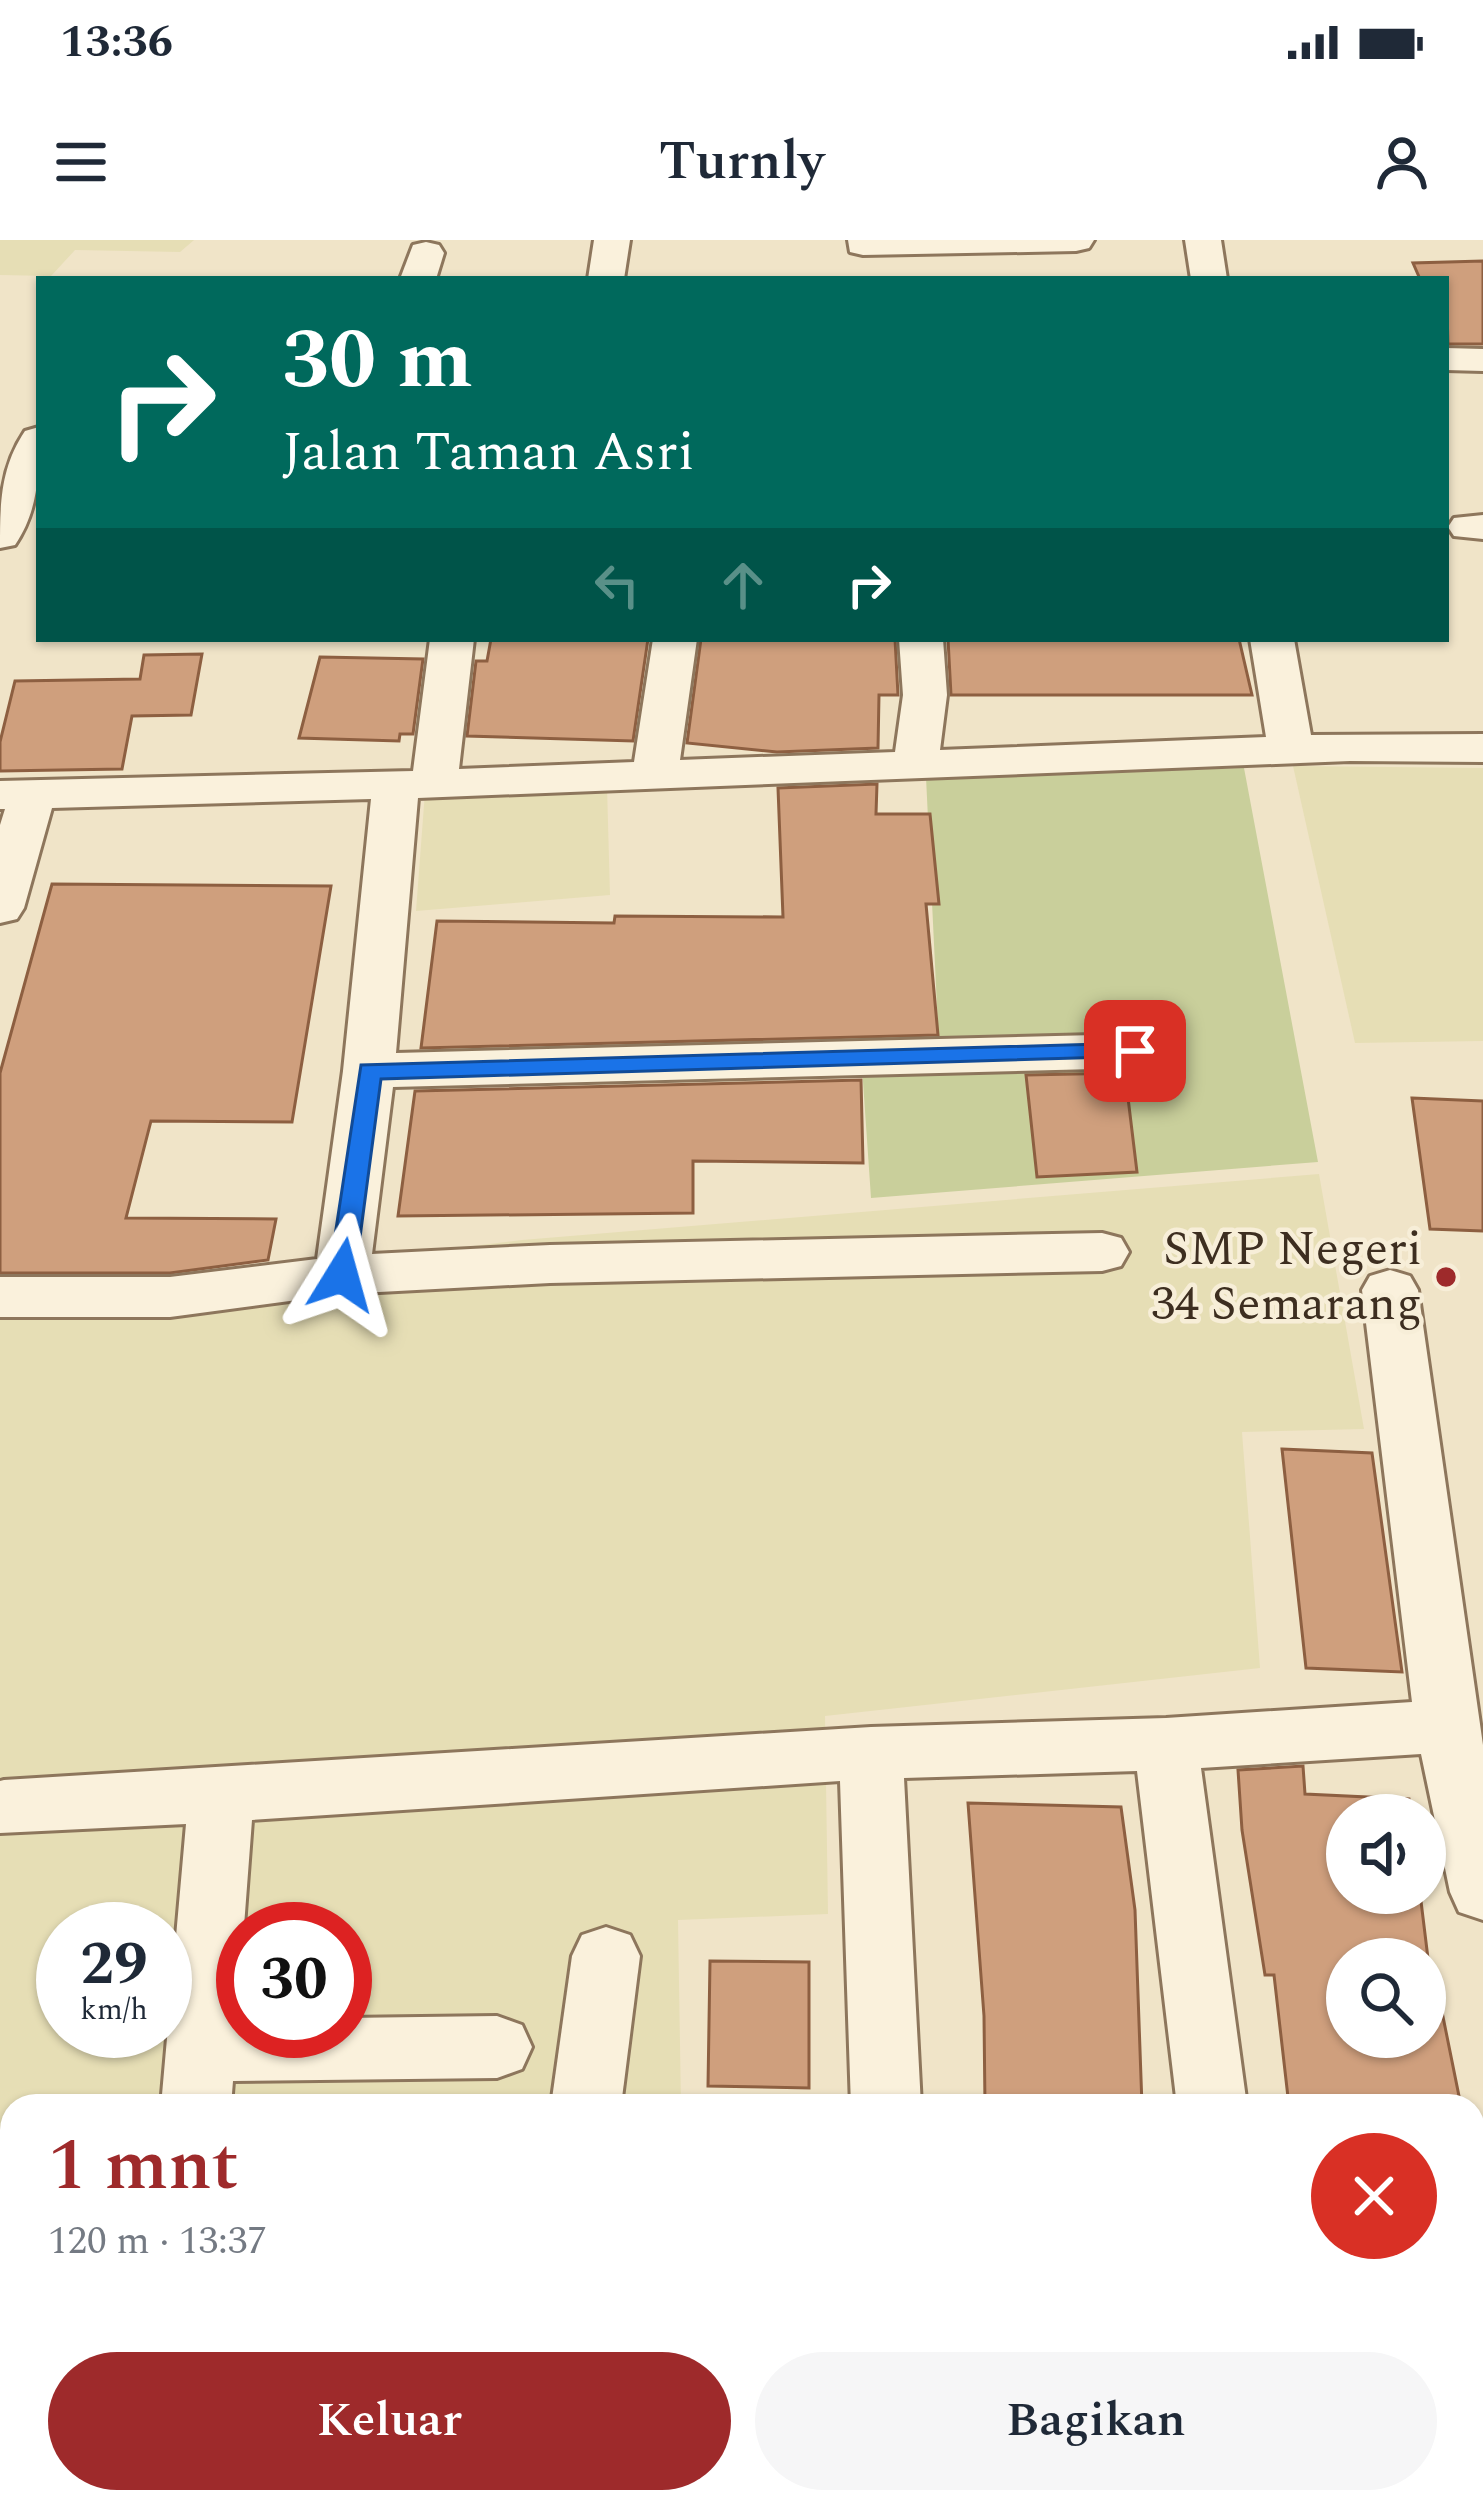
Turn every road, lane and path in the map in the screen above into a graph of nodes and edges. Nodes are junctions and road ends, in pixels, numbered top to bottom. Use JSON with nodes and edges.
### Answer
{"nodes":[{"id":1,"x":612,"y":240,"type":"edge"},
{"id":2,"x":1076,"y":240,"type":"edge"},
{"id":3,"x":1203,"y":240,"type":"edge"},
{"id":4,"x":863,"y":244,"type":"dead end"},
{"id":5,"x":606,"y":276,"type":"edge"},
{"id":6,"x":1209,"y":276,"type":"edge"},
{"id":7,"x":1449,"y":359,"type":"edge"},
{"id":8,"x":1483,"y":360,"type":"edge"},
{"id":9,"x":36,"y":444,"type":"edge"},
{"id":10,"x":7,"y":492,"type":"edge"},
{"id":11,"x":0,"y":536,"type":"edge"},
{"id":12,"x":451,"y":642,"type":"edge"},
{"id":13,"x":675,"y":642,"type":"edge"},
{"id":14,"x":921,"y":642,"type":"edge"},
{"id":15,"x":1273,"y":642,"type":"edge"},
{"id":16,"x":1483,"y":748,"type":"edge"},
{"id":17,"x":1291,"y":749,"type":"junction"},
{"id":18,"x":916,"y":764,"type":"junction"},
{"id":19,"x":655,"y":773,"type":"junction"},
{"id":20,"x":415,"y":784,"type":"junction"},
{"id":21,"x":16,"y":795,"type":"edge"},
{"id":22,"x":0,"y":908,"type":"edge"},
{"id":23,"x":1135,"y":1051,"type":"dead end"},
{"id":24,"x":369,"y":1071,"type":"junction"},
{"id":25,"x":1102,"y":1252,"type":"dead end"},
{"id":26,"x":342,"y":1275,"type":"junction"},
{"id":27,"x":1390,"y":1290,"type":"dead end"},
{"id":28,"x":0,"y":1297,"type":"edge"},
{"id":29,"x":1447,"y":1726,"type":"junction"},
{"id":30,"x":1166,"y":1744,"type":"junction"},
{"id":31,"x":871,"y":1753,"type":"junction"},
{"id":32,"x":221,"y":1795,"type":"junction"},
{"id":33,"x":4,"y":1808,"type":"dead end"},
{"id":34,"x":1483,"y":1892,"type":"edge"},
{"id":35,"x":606,"y":1956,"type":"dead end"},
{"id":36,"x":497,"y":2047,"type":"dead end"},
{"id":37,"x":198,"y":2078,"type":"edge"},
{"id":38,"x":588,"y":2094,"type":"edge"},
{"id":39,"x":885,"y":2094,"type":"edge"},
{"id":40,"x":1210,"y":2094,"type":"edge"}],
"edges":[{"from":1,"to":5,"type":"street"},
{"from":2,"to":4,"type":"street"},
{"from":3,"to":6,"type":"street"},
{"from":7,"to":8,"type":"street"},
{"from":9,"to":10,"type":"street"},
{"from":10,"to":11,"type":"street"},
{"from":12,"to":20,"type":"street"},
{"from":13,"to":19,"type":"street"},
{"from":14,"to":18,"type":"street"},
{"from":15,"to":17,"type":"street"},
{"from":16,"to":17,"type":"street"},
{"from":17,"to":18,"type":"street"},
{"from":18,"to":19,"type":"street"},
{"from":19,"to":20,"type":"street"},
{"from":20,"to":21,"type":"street"},
{"from":20,"to":24,"type":"street"},
{"from":21,"to":22,"type":"street"},
{"from":23,"to":24,"type":"street"},
{"from":24,"to":26,"type":"street"},
{"from":25,"to":26,"type":"street"},
{"from":26,"to":28,"type":"street"},
{"from":27,"to":29,"type":"street"},
{"from":29,"to":30,"type":"street"},
{"from":29,"to":34,"type":"street"},
{"from":30,"to":31,"type":"street"},
{"from":30,"to":40,"type":"street"},
{"from":31,"to":32,"type":"street"},
{"from":31,"to":39,"type":"street"},
{"from":32,"to":33,"type":"street"},
{"from":32,"to":37,"type":"street"},
{"from":35,"to":38,"type":"street"},
{"from":36,"to":37,"type":"street"}]}
